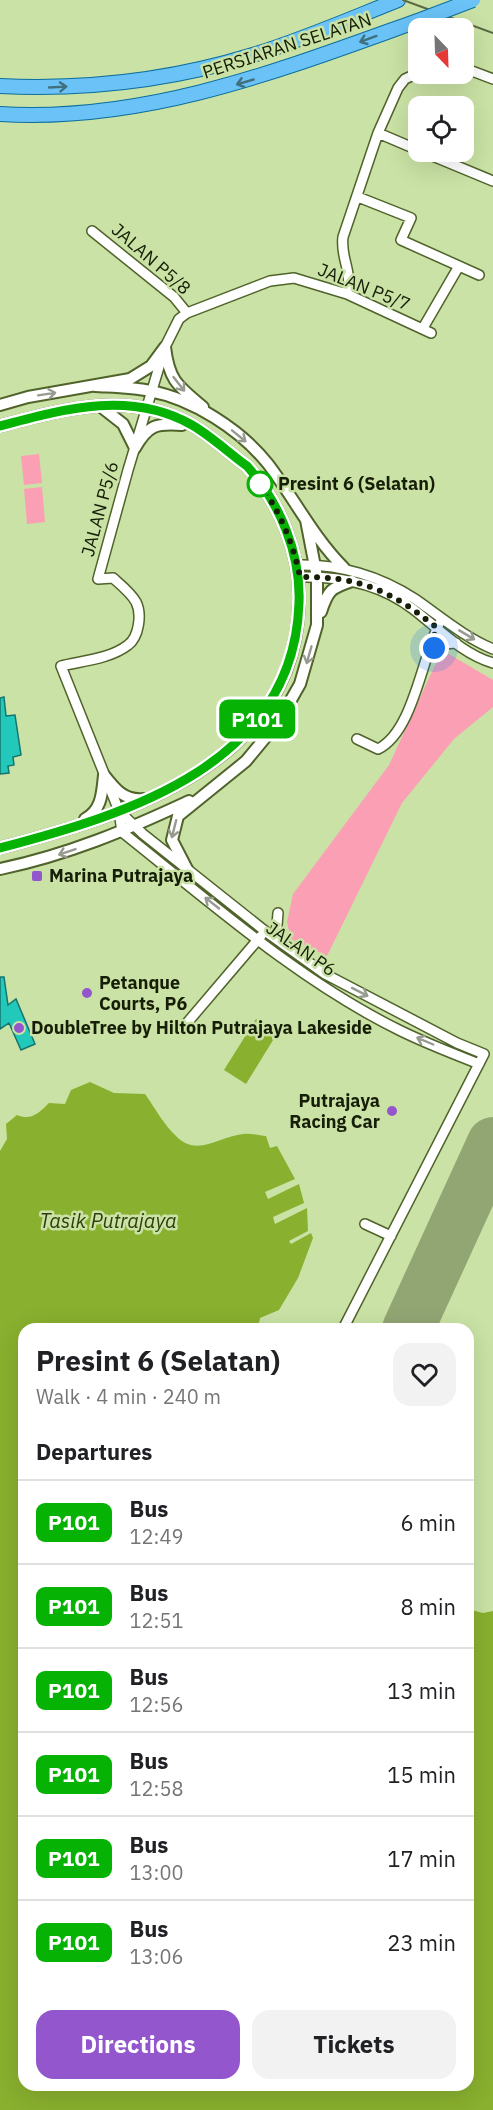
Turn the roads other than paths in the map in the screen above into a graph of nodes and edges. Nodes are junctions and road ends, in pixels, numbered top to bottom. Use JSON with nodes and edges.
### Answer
{"nodes":[{"id":1,"x":398,"y":0,"type":"edge"},
{"id":2,"x":473,"y":0,"type":"edge"},
{"id":3,"x":474,"y":72,"type":"edge"},
{"id":4,"x":408,"y":78,"type":"edge"},
{"id":5,"x":493,"y":79,"type":"edge"},
{"id":6,"x":0,"y":86,"type":"edge"},
{"id":7,"x":0,"y":114,"type":"edge"},
{"id":8,"x":378,"y":133,"type":"junction"},
{"id":9,"x":408,"y":146,"type":"edge"},
{"id":10,"x":447,"y":162,"type":"edge"},
{"id":11,"x":493,"y":181,"type":"edge"},
{"id":12,"x":358,"y":197,"type":"junction"},
{"id":13,"x":92,"y":231,"type":"dead end"},
{"id":14,"x":459,"y":266,"type":"junction"},
{"id":15,"x":479,"y":275,"type":"dead end"},
{"id":16,"x":347,"y":294,"type":"junction"},
{"id":17,"x":187,"y":313,"type":"junction"},
{"id":18,"x":165,"y":347,"type":"junction"},
{"id":19,"x":95,"y":386,"type":"junction"},
{"id":20,"x":151,"y":391,"type":"junction"},
{"id":21,"x":0,"y":405,"type":"edge"},
{"id":22,"x":98,"y":405,"type":"junction"},
{"id":23,"x":147,"y":408,"type":"junction"},
{"id":24,"x":209,"y":412,"type":"junction"},
{"id":25,"x":191,"y":425,"type":"junction"},
{"id":26,"x":0,"y":426,"type":"edge"},
{"id":27,"x":135,"y":448,"type":"junction"},
{"id":28,"x":306,"y":520,"type":"junction"},
{"id":29,"x":316,"y":564,"type":"junction"},
{"id":30,"x":298,"y":565,"type":"junction"},
{"id":31,"x":344,"y":568,"type":"junction"},
{"id":32,"x":300,"y":577,"type":"junction"},
{"id":33,"x":317,"y":577,"type":"junction"},
{"id":34,"x":352,"y":581,"type":"junction"},
{"id":35,"x":439,"y":624,"type":"junction"},
{"id":36,"x":317,"y":625,"type":"junction"},
{"id":37,"x":456,"y":643,"type":"junction"},
{"id":38,"x":493,"y":649,"type":"edge"},
{"id":39,"x":428,"y":652,"type":"junction"},
{"id":40,"x":493,"y":663,"type":"edge"},
{"id":41,"x":357,"y":739,"type":"dead end"},
{"id":42,"x":104,"y":775,"type":"junction"},
{"id":43,"x":200,"y":796,"type":"junction"},
{"id":44,"x":150,"y":798,"type":"junction"},
{"id":45,"x":119,"y":811,"type":"junction"},
{"id":46,"x":134,"y":827,"type":"junction"},
{"id":47,"x":66,"y":830,"type":"junction"},
{"id":48,"x":122,"y":832,"type":"junction"},
{"id":49,"x":0,"y":848,"type":"edge"},
{"id":50,"x":0,"y":869,"type":"edge"},
{"id":51,"x":187,"y":869,"type":"junction"},
{"id":52,"x":256,"y":923,"type":"junction"},
{"id":53,"x":265,"y":931,"type":"junction"},
{"id":54,"x":276,"y":938,"type":"junction"},
{"id":55,"x":258,"y":940,"type":"junction"},
{"id":56,"x":181,"y":1030,"type":"dead end"},
{"id":57,"x":478,"y":1064,"type":"junction"},
{"id":58,"x":365,"y":1224,"type":"dead end"},
{"id":59,"x":391,"y":1236,"type":"junction"},
{"id":60,"x":346,"y":1323,"type":"edge"}],
"edges":[{"from":6,"to":1,"type":"main road","name":"PERSIARAN SELATAN","one_way":true},
{"from":2,"to":7,"type":"main road","name":"PERSIARAN SELATAN","one_way":true,"bridge":true},
{"from":3,"to":5,"type":"street"},
{"from":4,"to":8,"type":"street"},
{"from":8,"to":9,"type":"street"},
{"from":8,"to":12,"type":"street"},
{"from":10,"to":11,"type":"street"},
{"from":12,"to":14,"type":"street"},
{"from":12,"to":16,"type":"street"},
{"from":13,"to":17,"type":"street","name":"JALAN P5/8"},
{"from":14,"to":15,"type":"street"},
{"from":14,"to":16,"type":"street","name":"JALAN P5/7"},
{"from":16,"to":17,"type":"street","name":"JALAN P5/7"},
{"from":17,"to":18,"type":"street","name":"JALAN P5/7"},
{"from":18,"to":19,"type":"street"},
{"from":18,"to":20,"type":"street","name":"JALAN P5/6"},
{"from":18,"to":24,"type":"street","one_way":true},
{"from":19,"to":20,"type":"street"},
{"from":21,"to":19,"type":"street","one_way":true},
{"from":20,"to":23,"type":"street","name":"JALAN P5/6"},
{"from":20,"to":24,"type":"street"},
{"from":22,"to":23,"type":"street"},
{"from":22,"to":26,"type":"street"},
{"from":22,"to":27,"type":"street"},
{"from":23,"to":25,"type":"street"},
{"from":23,"to":27,"type":"street","name":"JALAN P5/6"},
{"from":24,"to":28,"type":"street","one_way":true},
{"from":25,"to":27,"type":"street"},
{"from":25,"to":30,"type":"street"},
{"from":27,"to":42,"type":"street","name":"JALAN P5/6"},
{"from":28,"to":29,"type":"street"},
{"from":28,"to":31,"type":"street"},
{"from":29,"to":30,"type":"street"},
{"from":29,"to":31,"type":"street"},
{"from":29,"to":33,"type":"street"},
{"from":30,"to":32,"type":"street"},
{"from":31,"to":35,"type":"street"},
{"from":32,"to":33,"type":"street"},
{"from":32,"to":44,"type":"street"},
{"from":33,"to":34,"type":"street"},
{"from":33,"to":36,"type":"street"},
{"from":34,"to":35,"type":"street"},
{"from":34,"to":36,"type":"street"},
{"from":35,"to":37,"type":"street"},
{"from":35,"to":38,"type":"street","one_way":true},
{"from":35,"to":39,"type":"street"},
{"from":36,"to":43,"type":"street","one_way":true},
{"from":37,"to":39,"type":"street"},
{"from":37,"to":40,"type":"street"},
{"from":39,"to":41,"type":"street"},
{"from":42,"to":44,"type":"street"},
{"from":42,"to":45,"type":"street","name":"JALAN P5/6"},
{"from":42,"to":47,"type":"street"},
{"from":43,"to":46,"type":"street"},
{"from":43,"to":51,"type":"street","one_way":true},
{"from":44,"to":45,"type":"street"},
{"from":45,"to":46,"type":"street","name":"JALAN P6"},
{"from":45,"to":47,"type":"street"},
{"from":45,"to":48,"type":"street"},
{"from":46,"to":48,"type":"street"},
{"from":46,"to":51,"type":"street","name":"JALAN P6"},
{"from":47,"to":49,"type":"street"},
{"from":48,"to":50,"type":"street","one_way":true},
{"from":55,"to":48,"type":"street","name":"JALAN P6","one_way":true},
{"from":51,"to":52,"type":"street","name":"JALAN P6"},
{"from":52,"to":53,"type":"street","name":"JALAN P6"},
{"from":52,"to":54,"type":"street"},
{"from":53,"to":54,"type":"street","name":"JALAN P6"},
{"from":53,"to":55,"type":"street"},
{"from":54,"to":57,"type":"street","name":"JALAN P6","one_way":true},
{"from":55,"to":56,"type":"street"},
{"from":57,"to":55,"type":"street","name":"JALAN P6","one_way":true},
{"from":57,"to":59,"type":"street"},
{"from":58,"to":59,"type":"street"},
{"from":59,"to":60,"type":"street"}]}
